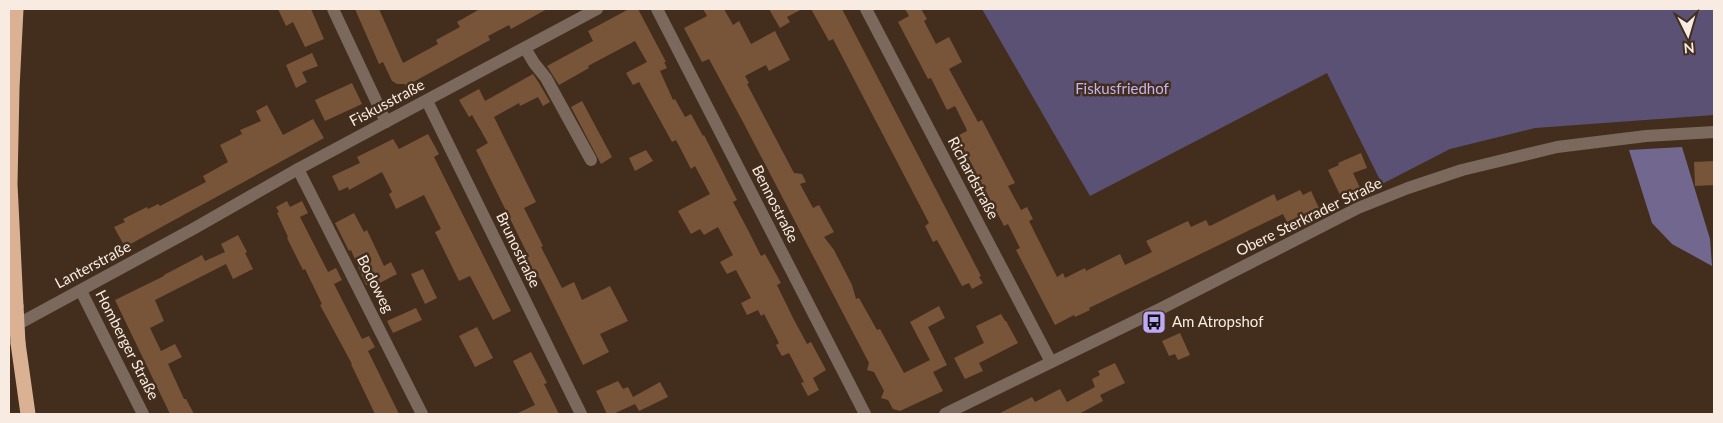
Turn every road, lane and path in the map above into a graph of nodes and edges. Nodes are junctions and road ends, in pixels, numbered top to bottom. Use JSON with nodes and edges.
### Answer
{"nodes":[{"id":1,"x":16,"y":9,"type":"edge"},
{"id":2,"x":333,"y":9,"type":"edge"},
{"id":3,"x":597,"y":9,"type":"edge"},
{"id":4,"x":657,"y":9,"type":"edge"},
{"id":5,"x":866,"y":9,"type":"edge"},
{"id":6,"x":525,"y":48,"type":"junction"},
{"id":7,"x":427,"y":101,"type":"junction"},
{"id":8,"x":386,"y":122,"type":"junction"},
{"id":9,"x":1714,"y":132,"type":"edge"},
{"id":10,"x":591,"y":160,"type":"dead end"},
{"id":11,"x":298,"y":169,"type":"junction"},
{"id":12,"x":194,"y":229,"type":"joint"},
{"id":13,"x":81,"y":291,"type":"junction"},
{"id":14,"x":9,"y":329,"type":"edge"},
{"id":15,"x":1051,"y":362,"type":"junction"},
{"id":16,"x":28,"y":414,"type":"edge"},
{"id":17,"x":143,"y":414,"type":"edge"},
{"id":18,"x":422,"y":414,"type":"edge"},
{"id":19,"x":580,"y":414,"type":"edge"},
{"id":20,"x":865,"y":414,"type":"edge"},
{"id":21,"x":945,"y":414,"type":"edge"}],
"edges":[{"from":1,"to":16,"type":"highway","bridge":true},
{"from":2,"to":8,"type":"street"},
{"from":3,"to":6,"type":"street","name":"Fiskusstraße"},
{"from":4,"to":20,"type":"street","name":"Bennostraße"},
{"from":5,"to":15,"type":"street","name":"Richardstraße"},
{"from":6,"to":7,"type":"street","name":"Fiskusstraße"},
{"from":6,"to":10,"type":"street"},
{"from":7,"to":8,"type":"street","name":"Fiskusstraße"},
{"from":7,"to":19,"type":"street","name":"Brunostraße"},
{"from":8,"to":11,"type":"street","name":"Fiskusstraße"},
{"from":9,"to":15,"type":"street","name":"Obere Sterkrader Straße"},
{"from":11,"to":12,"type":"street","name":"Fiskusstraße"},
{"from":11,"to":18,"type":"street","name":"Bodoweg"},
{"from":12,"to":13,"type":"street","name":"Lanterstraße"},
{"from":13,"to":14,"type":"street","name":"Lanterstraße"},
{"from":13,"to":17,"type":"street","name":"Homberger Straße"},
{"from":15,"to":21,"type":"street","name":"Obere Sterkrader Straße"}]}
